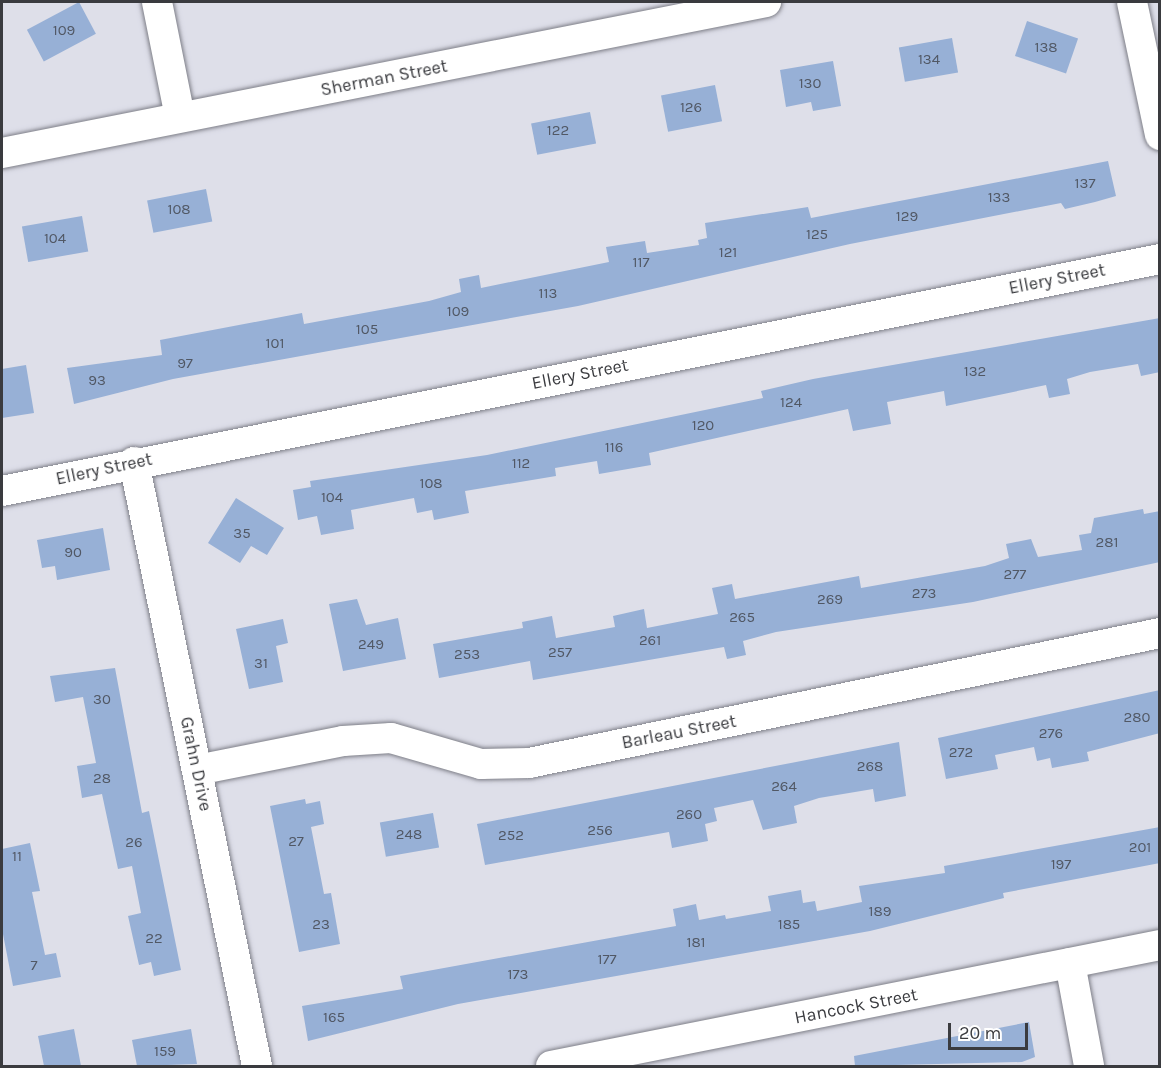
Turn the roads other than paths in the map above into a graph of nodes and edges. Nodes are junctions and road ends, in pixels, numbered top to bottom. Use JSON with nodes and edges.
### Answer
{"nodes":[{"id":1,"x":157,"y":2,"type":"edge"},
{"id":2,"x":766,"y":2,"type":"edge"},
{"id":3,"x":1132,"y":2,"type":"edge"},
{"id":4,"x":180,"y":117,"type":"junction"},
{"id":5,"x":1160,"y":135,"type":"edge"},
{"id":6,"x":2,"y":153,"type":"edge"},
{"id":7,"x":1160,"y":258,"type":"edge"},
{"id":8,"x":134,"y":462,"type":"junction"},
{"id":9,"x":2,"y":491,"type":"edge"},
{"id":10,"x":1160,"y":633,"type":"edge"},
{"id":11,"x":197,"y":770,"type":"junction"},
{"id":12,"x":1160,"y":945,"type":"edge"},
{"id":13,"x":1070,"y":963,"type":"junction"},
{"id":14,"x":257,"y":1066,"type":"edge"},
{"id":15,"x":551,"y":1066,"type":"edge"},
{"id":16,"x":1089,"y":1066,"type":"edge"}],
"edges":[{"from":1,"to":4,"type":"street"},
{"from":2,"to":4,"type":"street","name":"Sherman Street"},
{"from":3,"to":5,"type":"street"},
{"from":4,"to":6,"type":"street","name":"Sherman Street"},
{"from":7,"to":8,"type":"street","name":"Ellery Street"},
{"from":8,"to":9,"type":"street","name":"Ellery Street"},
{"from":8,"to":11,"type":"street","name":"Grahn Drive"},
{"from":10,"to":11,"type":"street","name":"Barleau Street"},
{"from":11,"to":14,"type":"street","name":"Grahn Drive"},
{"from":12,"to":13,"type":"street","name":"Hancock Street"},
{"from":13,"to":15,"type":"street","name":"Hancock Street"},
{"from":13,"to":16,"type":"street"}]}
